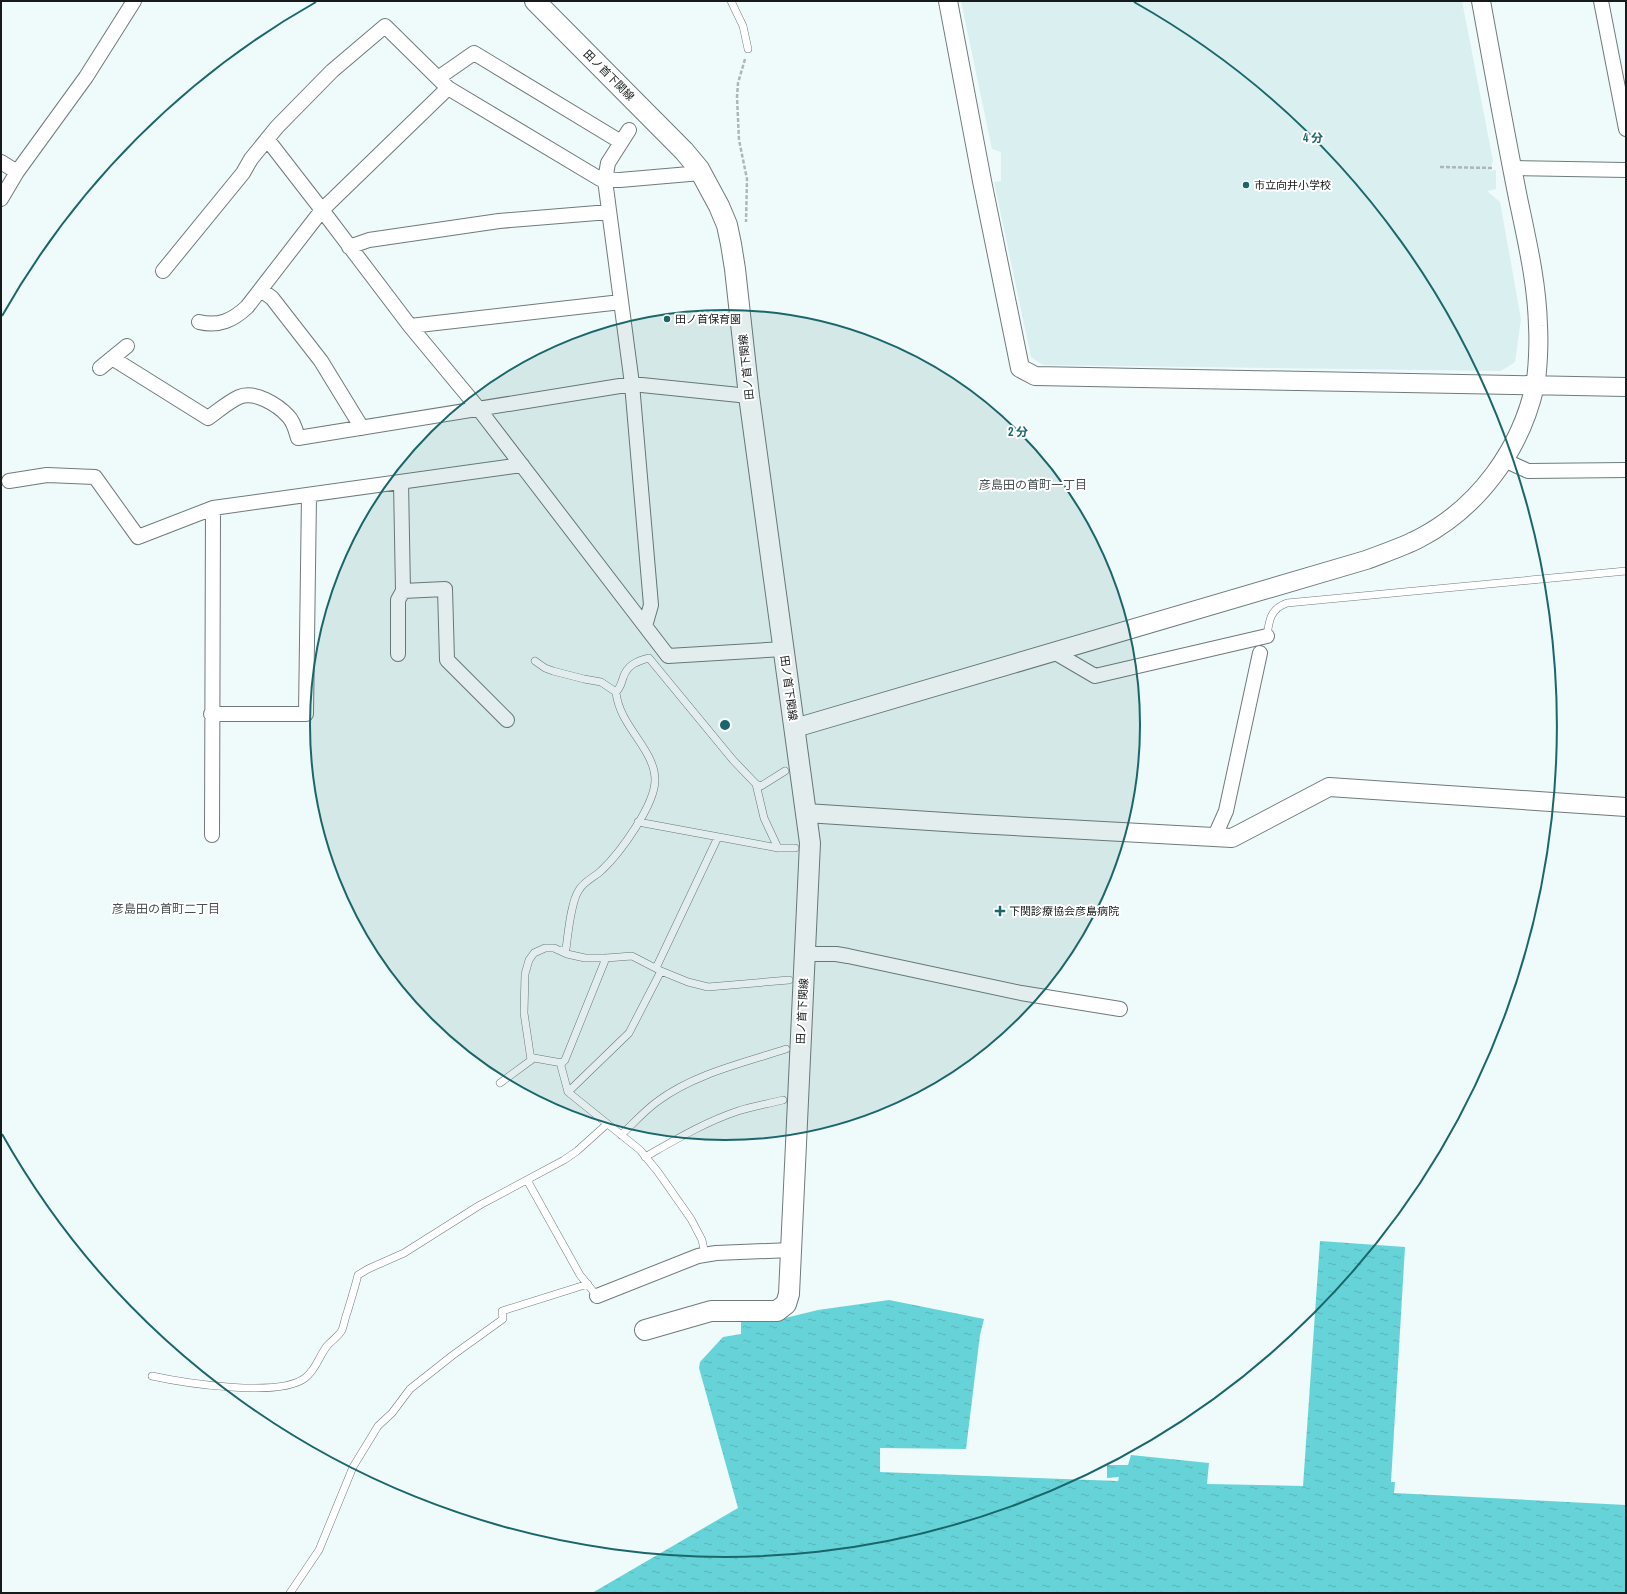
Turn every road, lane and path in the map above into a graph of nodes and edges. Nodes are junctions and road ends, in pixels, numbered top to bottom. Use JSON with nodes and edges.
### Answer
{"nodes":[{"id":1,"x":134,"y":1,"type":"edge"},
{"id":2,"x":535,"y":1,"type":"edge"},
{"id":3,"x":731,"y":1,"type":"edge"},
{"id":4,"x":948,"y":1,"type":"edge"},
{"id":5,"x":1481,"y":1,"type":"edge"},
{"id":6,"x":1601,"y":1,"type":"edge"},
{"id":7,"x":748,"y":49,"type":"joint"},
{"id":8,"x":1619,"y":61,"type":"edge"},
{"id":9,"x":438,"y":78,"type":"junction"},
{"id":10,"x":448,"y":88,"type":"junction"},
{"id":11,"x":1626,"y":129,"type":"edge"},
{"id":12,"x":267,"y":139,"type":"junction"},
{"id":13,"x":1,"y":162,"type":"edge"},
{"id":14,"x":1440,"y":167,"type":"dead end"},
{"id":15,"x":1512,"y":168,"type":"junction"},
{"id":16,"x":1626,"y":170,"type":"edge"},
{"id":17,"x":17,"y":172,"type":"junction"},
{"id":18,"x":701,"y":173,"type":"junction"},
{"id":19,"x":605,"y":180,"type":"junction"},
{"id":20,"x":1,"y":199,"type":"edge"},
{"id":21,"x":322,"y":210,"type":"junction"},
{"id":22,"x":609,"y":212,"type":"junction"},
{"id":23,"x":730,"y":237,"type":"junction"},
{"id":24,"x":349,"y":247,"type":"junction"},
{"id":25,"x":163,"y":271,"type":"dead end"},
{"id":26,"x":261,"y":290,"type":"junction"},
{"id":27,"x":621,"y":302,"type":"junction"},
{"id":28,"x":199,"y":322,"type":"dead end"},
{"id":29,"x":410,"y":326,"type":"junction"},
{"id":30,"x":127,"y":346,"type":"dead end"},
{"id":31,"x":112,"y":358,"type":"junction"},
{"id":32,"x":100,"y":368,"type":"dead end"},
{"id":33,"x":632,"y":384,"type":"junction"},
{"id":34,"x":1535,"y":385,"type":"junction"},
{"id":35,"x":1626,"y":387,"type":"edge"},
{"id":36,"x":749,"y":396,"type":"junction"},
{"id":37,"x":478,"y":408,"type":"junction"},
{"id":38,"x":362,"y":428,"type":"junction"},
{"id":39,"x":1504,"y":460,"type":"junction"},
{"id":40,"x":522,"y":465,"type":"junction"},
{"id":41,"x":1626,"y":470,"type":"edge"},
{"id":42,"x":9,"y":481,"type":"dead end"},
{"id":43,"x":401,"y":482,"type":"junction"},
{"id":44,"x":309,"y":495,"type":"junction"},
{"id":45,"x":213,"y":508,"type":"junction"},
{"id":46,"x":1626,"y":571,"type":"edge"},
{"id":47,"x":403,"y":591,"type":"junction"},
{"id":48,"x":645,"y":626,"type":"junction"},
{"id":49,"x":1267,"y":636,"type":"joint"},
{"id":50,"x":784,"y":648,"type":"junction"},
{"id":51,"x":1054,"y":652,"type":"junction"},
{"id":52,"x":1260,"y":653,"type":"dead end"},
{"id":53,"x":398,"y":654,"type":"dead end"},
{"id":54,"x":535,"y":661,"type":"dead end"},
{"id":55,"x":616,"y":692,"type":"junction"},
{"id":56,"x":211,"y":714,"type":"junction"},
{"id":57,"x":508,"y":720,"type":"dead end"},
{"id":58,"x":795,"y":728,"type":"junction"},
{"id":59,"x":785,"y":771,"type":"dead end"},
{"id":60,"x":756,"y":784,"type":"junction"},
{"id":61,"x":1626,"y":807,"type":"edge"},
{"id":62,"x":806,"y":813,"type":"junction"},
{"id":63,"x":638,"y":822,"type":"junction"},
{"id":64,"x":212,"y":834,"type":"dead end"},
{"id":65,"x":718,"y":837,"type":"junction"},
{"id":66,"x":1214,"y":838,"type":"junction"},
{"id":67,"x":778,"y":848,"type":"junction"},
{"id":68,"x":795,"y":848,"type":"dead end"},
{"id":69,"x":562,"y":951,"type":"junction"},
{"id":70,"x":805,"y":954,"type":"junction"},
{"id":71,"x":606,"y":958,"type":"junction"},
{"id":72,"x":658,"y":970,"type":"junction"},
{"id":73,"x":790,"y":980,"type":"dead end"},
{"id":74,"x":1120,"y":1009,"type":"dead end"},
{"id":75,"x":786,"y":1049,"type":"dead end"},
{"id":76,"x":531,"y":1060,"type":"junction"},
{"id":77,"x":562,"y":1063,"type":"junction"},
{"id":78,"x":500,"y":1083,"type":"dead end"},
{"id":79,"x":568,"y":1092,"type":"junction"},
{"id":80,"x":783,"y":1100,"type":"dead end"},
{"id":81,"x":607,"y":1124,"type":"junction"},
{"id":82,"x":622,"y":1135,"type":"junction"},
{"id":83,"x":646,"y":1157,"type":"junction"},
{"id":84,"x":527,"y":1180,"type":"junction"},
{"id":85,"x":791,"y":1250,"type":"junction"},
{"id":86,"x":705,"y":1254,"type":"junction"},
{"id":87,"x":588,"y":1284,"type":"junction"},
{"id":88,"x":596,"y":1296,"type":"joint"},
{"id":89,"x":644,"y":1330,"type":"dead end"},
{"id":90,"x":152,"y":1376,"type":"dead end"},
{"id":91,"x":290,"y":1593,"type":"edge"}],
"edges":[{"from":1,"to":17,"type":"street"},
{"from":2,"to":18,"type":"main road","name":"田ノ首下関線"},
{"from":3,"to":7,"type":"lane"},
{"from":4,"to":34,"type":"street"},
{"from":5,"to":15,"type":"street"},
{"from":6,"to":8,"type":"street"},
{"from":7,"to":23,"type":"path"},
{"from":8,"to":11,"type":"street"},
{"from":9,"to":10,"type":"street"},
{"from":9,"to":12,"type":"street"},
{"from":9,"to":19,"type":"street"},
{"from":10,"to":19,"type":"street"},
{"from":10,"to":21,"type":"street"},
{"from":12,"to":21,"type":"street"},
{"from":12,"to":25,"type":"street"},
{"from":13,"to":17,"type":"street"},
{"from":14,"to":15,"type":"path"},
{"from":15,"to":16,"type":"street"},
{"from":15,"to":34,"type":"street"},
{"from":17,"to":20,"type":"street"},
{"from":18,"to":19,"type":"street"},
{"from":18,"to":23,"type":"main road","name":"田ノ首下関線"},
{"from":19,"to":22,"type":"street"},
{"from":21,"to":24,"type":"street"},
{"from":21,"to":26,"type":"street"},
{"from":22,"to":24,"type":"street"},
{"from":22,"to":27,"type":"street"},
{"from":23,"to":36,"type":"main road","name":"田ノ首下関線"},
{"from":24,"to":29,"type":"street"},
{"from":26,"to":28,"type":"street"},
{"from":26,"to":38,"type":"street"},
{"from":27,"to":29,"type":"street"},
{"from":27,"to":33,"type":"street"},
{"from":29,"to":37,"type":"street"},
{"from":30,"to":31,"type":"street"},
{"from":31,"to":32,"type":"street"},
{"from":31,"to":38,"type":"street"},
{"from":33,"to":36,"type":"street"},
{"from":33,"to":37,"type":"street"},
{"from":33,"to":48,"type":"street"},
{"from":34,"to":35,"type":"street"},
{"from":34,"to":39,"type":"street"},
{"from":36,"to":50,"type":"main road","name":"田ノ首下関線"},
{"from":37,"to":38,"type":"street"},
{"from":37,"to":40,"type":"street"},
{"from":39,"to":41,"type":"street"},
{"from":39,"to":51,"type":"street"},
{"from":40,"to":43,"type":"street"},
{"from":40,"to":48,"type":"street"},
{"from":42,"to":45,"type":"street"},
{"from":43,"to":44,"type":"street"},
{"from":43,"to":47,"type":"street"},
{"from":44,"to":45,"type":"street"},
{"from":44,"to":56,"type":"street"},
{"from":45,"to":56,"type":"street"},
{"from":46,"to":49,"type":"lane"},
{"from":47,"to":53,"type":"street"},
{"from":47,"to":57,"type":"street"},
{"from":48,"to":50,"type":"street"},
{"from":49,"to":51,"type":"street"},
{"from":50,"to":58,"type":"main road","name":"田ノ首下関線"},
{"from":51,"to":58,"type":"street"},
{"from":52,"to":66,"type":"street"},
{"from":54,"to":55,"type":"lane"},
{"from":55,"to":60,"type":"lane"},
{"from":55,"to":63,"type":"lane"},
{"from":56,"to":64,"type":"street"},
{"from":58,"to":62,"type":"main road","name":"田ノ首下関線"},
{"from":59,"to":60,"type":"lane"},
{"from":60,"to":67,"type":"lane"},
{"from":61,"to":66,"type":"street"},
{"from":62,"to":66,"type":"street"},
{"from":62,"to":70,"type":"main road","name":"田ノ首下関線"},
{"from":63,"to":65,"type":"lane"},
{"from":63,"to":69,"type":"lane"},
{"from":65,"to":67,"type":"lane"},
{"from":65,"to":72,"type":"lane"},
{"from":67,"to":68,"type":"lane"},
{"from":69,"to":71,"type":"lane"},
{"from":69,"to":76,"type":"lane"},
{"from":70,"to":74,"type":"street"},
{"from":70,"to":85,"type":"main road","name":"田ノ首下関線"},
{"from":71,"to":72,"type":"lane"},
{"from":71,"to":77,"type":"lane"},
{"from":72,"to":73,"type":"lane"},
{"from":72,"to":79,"type":"lane"},
{"from":75,"to":82,"type":"lane"},
{"from":76,"to":77,"type":"lane"},
{"from":76,"to":78,"type":"lane"},
{"from":77,"to":79,"type":"lane"},
{"from":79,"to":81,"type":"lane"},
{"from":80,"to":83,"type":"lane"},
{"from":81,"to":82,"type":"lane"},
{"from":81,"to":84,"type":"lane"},
{"from":82,"to":83,"type":"lane"},
{"from":83,"to":86,"type":"lane"},
{"from":84,"to":87,"type":"lane"},
{"from":84,"to":90,"type":"lane"},
{"from":85,"to":86,"type":"street"},
{"from":85,"to":89,"type":"main road","name":"田ノ首下関線"},
{"from":86,"to":88,"type":"street"},
{"from":87,"to":88,"type":"lane"},
{"from":87,"to":91,"type":"lane"}]}
